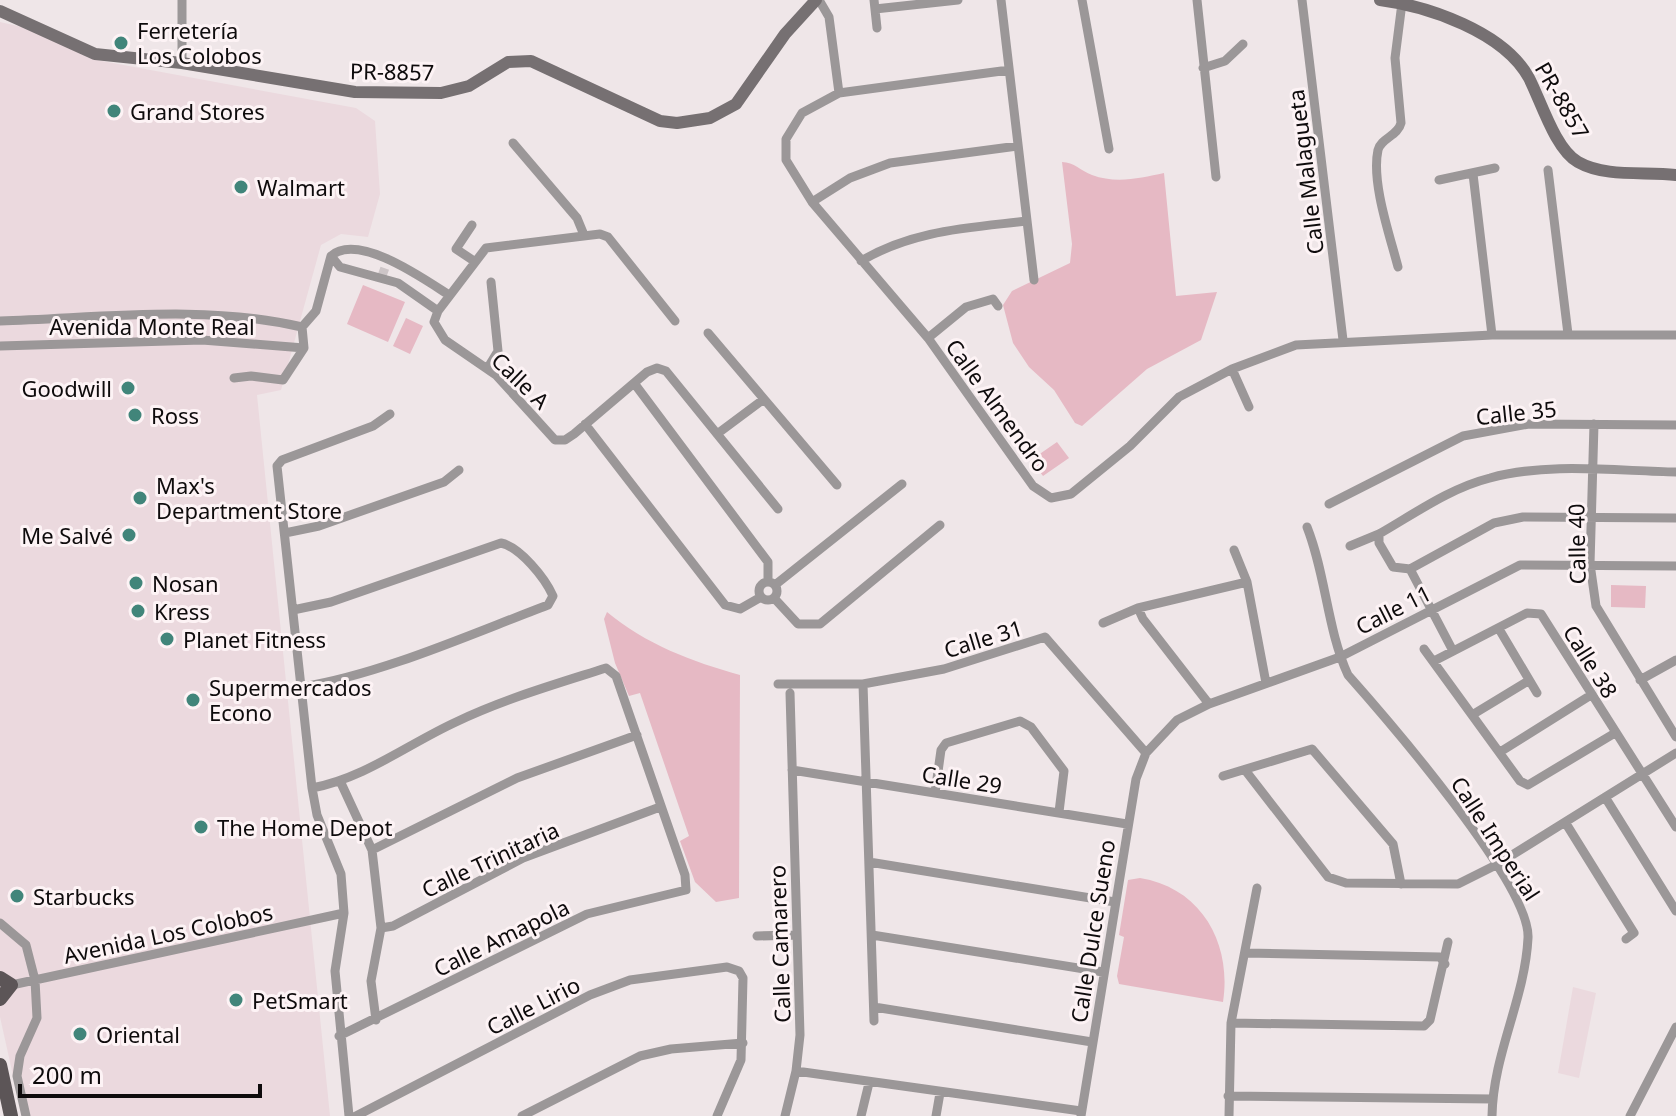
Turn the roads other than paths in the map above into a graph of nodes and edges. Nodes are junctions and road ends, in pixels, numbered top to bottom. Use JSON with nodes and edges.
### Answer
{"nodes":[{"id":1,"x":182,"y":0,"type":"edge"},
{"id":2,"x":818,"y":0,"type":"edge"},
{"id":3,"x":958,"y":0,"type":"edge"},
{"id":4,"x":1001,"y":0,"type":"edge"},
{"id":5,"x":1082,"y":0,"type":"edge"},
{"id":6,"x":1197,"y":0,"type":"edge"},
{"id":7,"x":1302,"y":0,"type":"edge"},
{"id":8,"x":1380,"y":0,"type":"edge"},
{"id":9,"x":1402,"y":3,"type":"junction"},
{"id":10,"x":875,"y":5,"type":"edge"},
{"id":11,"x":0,"y":11,"type":"edge"},
{"id":12,"x":877,"y":28,"type":"dead end"},
{"id":13,"x":1243,"y":44,"type":"dead end"},
{"id":14,"x":182,"y":63,"type":"junction"},
{"id":15,"x":1203,"y":68,"type":"junction"},
{"id":16,"x":1009,"y":70,"type":"junction"},
{"id":17,"x":839,"y":93,"type":"junction"},
{"id":18,"x":513,"y":143,"type":"dead end"},
{"id":19,"x":1018,"y":146,"type":"junction"},
{"id":20,"x":1109,"y":149,"type":"dead end"},
{"id":21,"x":1495,"y":168,"type":"dead end"},
{"id":22,"x":1548,"y":170,"type":"dead end"},
{"id":23,"x":1473,"y":174,"type":"junction"},
{"id":24,"x":1676,"y":175,"type":"edge"},
{"id":25,"x":1216,"y":177,"type":"dead end"},
{"id":26,"x":1439,"y":180,"type":"dead end"},
{"id":27,"x":812,"y":202,"type":"junction"},
{"id":28,"x":1027,"y":221,"type":"junction"},
{"id":29,"x":472,"y":225,"type":"dead end"},
{"id":30,"x":584,"y":235,"type":"junction"},
{"id":31,"x":331,"y":256,"type":"junction"},
{"id":32,"x":474,"y":261,"type":"junction"},
{"id":33,"x":861,"y":261,"type":"junction"},
{"id":34,"x":1398,"y":267,"type":"dead end"},
{"id":35,"x":379,"y":271,"type":"tunnel mouth"},
{"id":36,"x":367,"y":273,"type":"junction"},
{"id":37,"x":390,"y":275,"type":"tunnel mouth"},
{"id":38,"x":1034,"y":280,"type":"dead end"},
{"id":39,"x":491,"y":282,"type":"dead end"},
{"id":40,"x":398,"y":283,"type":"junction"},
{"id":41,"x":449,"y":295,"type":"junction"},
{"id":42,"x":998,"y":306,"type":"dead end"},
{"id":43,"x":438,"y":311,"type":"junction"},
{"id":44,"x":0,"y":321,"type":"edge"},
{"id":45,"x":675,"y":321,"type":"dead end"},
{"id":46,"x":302,"y":327,"type":"junction"},
{"id":47,"x":708,"y":333,"type":"dead end"},
{"id":48,"x":1568,"y":334,"type":"junction"},
{"id":49,"x":1492,"y":335,"type":"junction"},
{"id":50,"x":1676,"y":335,"type":"edge"},
{"id":51,"x":928,"y":338,"type":"junction"},
{"id":52,"x":1343,"y":340,"type":"junction"},
{"id":53,"x":0,"y":346,"type":"edge"},
{"id":54,"x":304,"y":348,"type":"junction"},
{"id":55,"x":487,"y":369,"type":"junction"},
{"id":56,"x":1232,"y":369,"type":"junction"},
{"id":57,"x":234,"y":378,"type":"dead end"},
{"id":58,"x":634,"y":383,"type":"junction"},
{"id":59,"x":764,"y":399,"type":"junction"},
{"id":60,"x":1249,"y":407,"type":"dead end"},
{"id":61,"x":390,"y":414,"type":"dead end"},
{"id":62,"x":585,"y":424,"type":"junction"},
{"id":63,"x":1594,"y":424,"type":"junction"},
{"id":64,"x":1676,"y":425,"type":"edge"},
{"id":65,"x":717,"y":434,"type":"junction"},
{"id":66,"x":459,"y":470,"type":"dead end"},
{"id":67,"x":1593,"y":471,"type":"junction"},
{"id":68,"x":1676,"y":472,"type":"edge"},
{"id":69,"x":902,"y":484,"type":"dead end"},
{"id":70,"x":837,"y":485,"type":"dead end"},
{"id":71,"x":1329,"y":504,"type":"dead end"},
{"id":72,"x":778,"y":509,"type":"dead end"},
{"id":73,"x":1592,"y":517,"type":"junction"},
{"id":74,"x":1676,"y":518,"type":"edge"},
{"id":75,"x":940,"y":525,"type":"dead end"},
{"id":76,"x":1307,"y":527,"type":"dead end"},
{"id":77,"x":285,"y":533,"type":"junction"},
{"id":78,"x":1379,"y":534,"type":"junction"},
{"id":79,"x":1350,"y":546,"type":"dead end"},
{"id":80,"x":1234,"y":550,"type":"dead end"},
{"id":81,"x":1590,"y":564,"type":"junction"},
{"id":82,"x":1676,"y":566,"type":"edge"},
{"id":83,"x":1410,"y":569,"type":"junction"},
{"id":84,"x":1247,"y":582,"type":"junction"},
{"id":85,"x":772,"y":583,"type":"junction"},
{"id":86,"x":761,"y":597,"type":"junction"},
{"id":87,"x":774,"y":598,"type":"junction"},
{"id":88,"x":1138,"y":608,"type":"junction"},
{"id":89,"x":293,"y":610,"type":"junction"},
{"id":90,"x":1429,"y":610,"type":"junction"},
{"id":91,"x":1103,"y":623,"type":"dead end"},
{"id":92,"x":1499,"y":629,"type":"junction"},
{"id":93,"x":1424,"y":649,"type":"dead end"},
{"id":94,"x":1453,"y":651,"type":"junction"},
{"id":95,"x":1340,"y":657,"type":"junction"},
{"id":96,"x":1676,"y":660,"type":"edge"},
{"id":97,"x":1434,"y":661,"type":"junction"},
{"id":98,"x":1640,"y":680,"type":"junction"},
{"id":99,"x":1528,"y":681,"type":"junction"},
{"id":100,"x":1266,"y":683,"type":"junction"},
{"id":101,"x":778,"y":684,"type":"dead end"},
{"id":102,"x":863,"y":684,"type":"junction"},
{"id":103,"x":302,"y":687,"type":"junction"},
{"id":104,"x":790,"y":693,"type":"dead end"},
{"id":105,"x":1537,"y":693,"type":"dead end"},
{"id":106,"x":1591,"y":695,"type":"junction"},
{"id":107,"x":1209,"y":704,"type":"junction"},
{"id":108,"x":1472,"y":715,"type":"junction"},
{"id":109,"x":1615,"y":733,"type":"junction"},
{"id":110,"x":637,"y":735,"type":"junction"},
{"id":111,"x":1676,"y":737,"type":"edge"},
{"id":112,"x":1500,"y":752,"type":"junction"},
{"id":113,"x":1146,"y":753,"type":"junction"},
{"id":114,"x":1676,"y":753,"type":"edge"},
{"id":115,"x":792,"y":770,"type":"junction"},
{"id":116,"x":1245,"y":770,"type":"junction"},
{"id":117,"x":1642,"y":772,"type":"junction"},
{"id":118,"x":1223,"y":776,"type":"dead end"},
{"id":119,"x":867,"y":782,"type":"junction"},
{"id":120,"x":341,"y":783,"type":"junction"},
{"id":121,"x":312,"y":788,"type":"junction"},
{"id":122,"x":935,"y":793,"type":"junction"},
{"id":123,"x":1605,"y":797,"type":"junction"},
{"id":124,"x":660,"y":807,"type":"junction"},
{"id":125,"x":1059,"y":812,"type":"junction"},
{"id":126,"x":1565,"y":822,"type":"junction"},
{"id":127,"x":1127,"y":824,"type":"junction"},
{"id":128,"x":1676,"y":827,"type":"edge"},
{"id":129,"x":372,"y":850,"type":"junction"},
{"id":130,"x":869,"y":862,"type":"junction"},
{"id":131,"x":1496,"y":865,"type":"junction"},
{"id":132,"x":1401,"y":884,"type":"junction"},
{"id":133,"x":1257,"y":888,"type":"dead end"},
{"id":134,"x":1115,"y":902,"type":"junction"},
{"id":135,"x":1676,"y":911,"type":"edge"},
{"id":136,"x":344,"y":913,"type":"junction"},
{"id":137,"x":0,"y":923,"type":"edge"},
{"id":138,"x":381,"y":928,"type":"junction"},
{"id":139,"x":797,"y":935,"type":"junction"},
{"id":140,"x":872,"y":935,"type":"junction"},
{"id":141,"x":757,"y":936,"type":"dead end"},
{"id":142,"x":1626,"y":939,"type":"dead end"},
{"id":143,"x":1448,"y":942,"type":"dead end"},
{"id":144,"x":1246,"y":953,"type":"junction"},
{"id":145,"x":1445,"y":964,"type":"junction"},
{"id":146,"x":1103,"y":972,"type":"junction"},
{"id":147,"x":35,"y":980,"type":"junction"},
{"id":148,"x":4,"y":984,"type":"edge"},
{"id":149,"x":0,"y":999,"type":"edge"},
{"id":150,"x":874,"y":1007,"type":"junction"},
{"id":151,"x":376,"y":1020,"type":"junction"},
{"id":152,"x":874,"y":1021,"type":"dead end"},
{"id":153,"x":1231,"y":1023,"type":"junction"},
{"id":154,"x":1676,"y":1027,"type":"edge"},
{"id":155,"x":339,"y":1036,"type":"junction"},
{"id":156,"x":1092,"y":1042,"type":"junction"},
{"id":157,"x":743,"y":1043,"type":"junction"},
{"id":158,"x":0,"y":1065,"type":"edge"},
{"id":159,"x":796,"y":1071,"type":"junction"},
{"id":160,"x":869,"y":1083,"type":"junction"},
{"id":161,"x":940,"y":1093,"type":"junction"},
{"id":162,"x":1228,"y":1096,"type":"junction"},
{"id":163,"x":1493,"y":1099,"type":"junction"},
{"id":164,"x":1011,"y":1102,"type":"junction"},
{"id":165,"x":0,"y":1105,"type":"edge"},
{"id":166,"x":1081,"y":1114,"type":"edge"},
{"id":167,"x":2,"y":1116,"type":"edge"},
{"id":168,"x":11,"y":1116,"type":"edge"},
{"id":169,"x":26,"y":1116,"type":"edge"},
{"id":170,"x":349,"y":1116,"type":"edge"},
{"id":171,"x":356,"y":1116,"type":"edge"},
{"id":172,"x":522,"y":1116,"type":"edge"},
{"id":173,"x":717,"y":1116,"type":"edge"},
{"id":174,"x":785,"y":1116,"type":"edge"},
{"id":175,"x":861,"y":1116,"type":"edge"},
{"id":176,"x":936,"y":1116,"type":"edge"},
{"id":177,"x":1009,"y":1116,"type":"edge"},
{"id":178,"x":1229,"y":1116,"type":"edge"},
{"id":179,"x":1492,"y":1116,"type":"edge"},
{"id":180,"x":1630,"y":1116,"type":"edge"}],
"edges":[{"from":1,"to":14,"type":"street"},
{"from":2,"to":14,"type":"street","name":"PR-8857"},
{"from":2,"to":17,"type":"street"},
{"from":3,"to":10,"type":"street"},
{"from":4,"to":16,"type":"street"},
{"from":5,"to":20,"type":"street"},
{"from":6,"to":15,"type":"street"},
{"from":7,"to":52,"type":"street","name":"Calle Malagueta"},
{"from":8,"to":9,"type":"street","name":"PR-8857"},
{"from":9,"to":24,"type":"street","name":"PR-8857","number":"PR-8857"},
{"from":9,"to":34,"type":"street"},
{"from":10,"to":12,"type":"street"},
{"from":11,"to":14,"type":"street","name":"PR-8857"},
{"from":13,"to":15,"type":"street"},
{"from":15,"to":25,"type":"street"},
{"from":16,"to":17,"type":"street","name":"Calle Almendro"},
{"from":16,"to":19,"type":"street"},
{"from":17,"to":27,"type":"street","name":"Calle Almendro"},
{"from":18,"to":30,"type":"street"},
{"from":19,"to":27,"type":"street"},
{"from":19,"to":28,"type":"street"},
{"from":21,"to":23,"type":"street"},
{"from":22,"to":48,"type":"street"},
{"from":23,"to":26,"type":"street"},
{"from":23,"to":49,"type":"street"},
{"from":27,"to":33,"type":"street","name":"Calle Almendro"},
{"from":28,"to":33,"type":"street"},
{"from":28,"to":38,"type":"street"},
{"from":29,"to":32,"type":"street"},
{"from":30,"to":32,"type":"street"},
{"from":30,"to":45,"type":"street"},
{"from":31,"to":36,"type":"street"},
{"from":31,"to":41,"type":"street"},
{"from":31,"to":46,"type":"street"},
{"from":32,"to":41,"type":"street"},
{"from":33,"to":51,"type":"street","name":"Calle Almendro"},
{"from":35,"to":36,"type":"street"},
{"from":36,"to":40,"type":"street"},
{"from":37,"to":40,"type":"street"},
{"from":39,"to":55,"type":"street"},
{"from":40,"to":43,"type":"street"},
{"from":41,"to":43,"type":"street"},
{"from":42,"to":51,"type":"street"},
{"from":43,"to":55,"type":"street","name":"Calle A"},
{"from":44,"to":46,"type":"street","name":"Avenida Monte Real"},
{"from":46,"to":54,"type":"street"},
{"from":47,"to":59,"type":"street"},
{"from":48,"to":49,"type":"street","name":"Calle Almendro"},
{"from":48,"to":50,"type":"street","name":"Calle Almendro"},
{"from":49,"to":52,"type":"street","name":"Calle Almendro"},
{"from":51,"to":56,"type":"street","name":"Calle Almendro"},
{"from":52,"to":56,"type":"street","name":"Calle Almendro"},
{"from":53,"to":54,"type":"street","name":"Avenida Monte Real"},
{"from":54,"to":57,"type":"street"},
{"from":55,"to":62,"type":"street","name":"Calle A"},
{"from":56,"to":60,"type":"street"},
{"from":58,"to":62,"type":"street","name":"Calle A"},
{"from":58,"to":65,"type":"street","name":"Calle A"},
{"from":58,"to":85,"type":"street"},
{"from":59,"to":65,"type":"street"},
{"from":59,"to":70,"type":"street"},
{"from":61,"to":77,"type":"street"},
{"from":62,"to":86,"type":"street"},
{"from":63,"to":64,"type":"street","name":"Calle 35"},
{"from":63,"to":67,"type":"street","name":"Calle 40"},
{"from":63,"to":71,"type":"street","name":"Calle 35"},
{"from":65,"to":72,"type":"street","name":"Calle A"},
{"from":66,"to":77,"type":"street"},
{"from":67,"to":68,"type":"street"},
{"from":67,"to":73,"type":"street","name":"Calle 40"},
{"from":67,"to":78,"type":"street"},
{"from":69,"to":85,"type":"street"},
{"from":73,"to":74,"type":"street"},
{"from":73,"to":81,"type":"street","name":"Calle 40"},
{"from":73,"to":83,"type":"street"},
{"from":75,"to":87,"type":"street"},
{"from":76,"to":95,"type":"street"},
{"from":77,"to":89,"type":"street"},
{"from":78,"to":79,"type":"street"},
{"from":78,"to":83,"type":"street"},
{"from":80,"to":84,"type":"street"},
{"from":81,"to":82,"type":"street","name":"Calle 11"},
{"from":81,"to":90,"type":"street","name":"Calle 11"},
{"from":81,"to":98,"type":"street","name":"Calle 40"},
{"from":83,"to":90,"type":"street"},
{"from":84,"to":88,"type":"street"},
{"from":84,"to":100,"type":"street"},
{"from":85,"to":86,"type":"street"},
{"from":85,"to":87,"type":"street"},
{"from":86,"to":87,"type":"street"},
{"from":88,"to":91,"type":"street"},
{"from":88,"to":107,"type":"street"},
{"from":89,"to":103,"type":"street"},
{"from":89,"to":103,"type":"street"},
{"from":90,"to":94,"type":"street"},
{"from":90,"to":95,"type":"street","name":"Calle 11"},
{"from":92,"to":94,"type":"street","name":"Calle 38"},
{"from":92,"to":99,"type":"street"},
{"from":92,"to":106,"type":"street","name":"Calle 38"},
{"from":93,"to":97,"type":"street"},
{"from":94,"to":97,"type":"street","name":"Calle 38"},
{"from":95,"to":100,"type":"street","name":"Calle 11"},
{"from":95,"to":131,"type":"street","name":"Calle Imperial"},
{"from":96,"to":98,"type":"street"},
{"from":97,"to":108,"type":"street"},
{"from":98,"to":111,"type":"street","name":"Calle 40"},
{"from":99,"to":105,"type":"street"},
{"from":99,"to":108,"type":"street"},
{"from":100,"to":107,"type":"street","name":"Calle 11"},
{"from":101,"to":102,"type":"street","name":"Calle 31"},
{"from":102,"to":113,"type":"street","name":"Calle 31"},
{"from":102,"to":119,"type":"street"},
{"from":103,"to":121,"type":"street"},
{"from":104,"to":115,"type":"street","name":"Calle Camarero"},
{"from":106,"to":109,"type":"street","name":"Calle 38"},
{"from":106,"to":112,"type":"street"},
{"from":107,"to":113,"type":"street","name":"Calle 11"},
{"from":108,"to":112,"type":"street"},
{"from":109,"to":112,"type":"street"},
{"from":109,"to":117,"type":"street","name":"Calle 38"},
{"from":110,"to":120,"type":"street"},
{"from":110,"to":124,"type":"street"},
{"from":110,"to":129,"type":"street"},
{"from":113,"to":127,"type":"street","name":"Calle Dulce Sueno"},
{"from":114,"to":117,"type":"street"},
{"from":115,"to":119,"type":"street","name":"Calle 29"},
{"from":115,"to":139,"type":"street","name":"Calle Camarero"},
{"from":116,"to":118,"type":"street"},
{"from":116,"to":132,"type":"street"},
{"from":116,"to":132,"type":"street"},
{"from":117,"to":123,"type":"street"},
{"from":117,"to":128,"type":"street","name":"Calle 38"},
{"from":119,"to":122,"type":"street","name":"Calle 29"},
{"from":119,"to":130,"type":"street"},
{"from":120,"to":121,"type":"street"},
{"from":120,"to":129,"type":"street"},
{"from":121,"to":136,"type":"street"},
{"from":122,"to":125,"type":"street","name":"Calle 29"},
{"from":122,"to":125,"type":"street"},
{"from":123,"to":126,"type":"street"},
{"from":123,"to":135,"type":"street"},
{"from":124,"to":138,"type":"street","name":"Calle Trinitaria"},
{"from":124,"to":151,"type":"street","name":"Calle Amapola"},
{"from":125,"to":127,"type":"street","name":"Calle 29"},
{"from":126,"to":131,"type":"street"},
{"from":126,"to":142,"type":"street"},
{"from":127,"to":134,"type":"street","name":"Calle Dulce Sueno"},
{"from":129,"to":138,"type":"street"},
{"from":130,"to":134,"type":"street"},
{"from":130,"to":140,"type":"street"},
{"from":131,"to":132,"type":"street"},
{"from":131,"to":163,"type":"street","name":"Calle Imperial"},
{"from":133,"to":144,"type":"street"},
{"from":134,"to":146,"type":"street","name":"Calle Dulce Sueno"},
{"from":136,"to":147,"type":"street","name":"Avenida Los Colobos"},
{"from":136,"to":155,"type":"street"},
{"from":137,"to":147,"type":"street"},
{"from":138,"to":151,"type":"street"},
{"from":139,"to":141,"type":"street"},
{"from":139,"to":159,"type":"street","name":"Calle Camarero"},
{"from":140,"to":146,"type":"street"},
{"from":140,"to":150,"type":"street"},
{"from":143,"to":145,"type":"street"},
{"from":144,"to":145,"type":"street"},
{"from":144,"to":153,"type":"street"},
{"from":145,"to":153,"type":"street"},
{"from":146,"to":156,"type":"street","name":"Calle Dulce Sueno"},
{"from":147,"to":148,"type":"street","name":"Avenida Los Colobos"},
{"from":147,"to":169,"type":"street"},
{"from":148,"to":149,"type":"main road"},
{"from":150,"to":152,"type":"street"},
{"from":150,"to":156,"type":"street"},
{"from":151,"to":155,"type":"street","name":"Calle Amapola"},
{"from":153,"to":162,"type":"street"},
{"from":154,"to":180,"type":"street"},
{"from":155,"to":170,"type":"street"},
{"from":156,"to":166,"type":"street","name":"Calle Dulce Sueno"},
{"from":157,"to":171,"type":"street","name":"Calle Lirio"},
{"from":157,"to":172,"type":"street"},
{"from":157,"to":173,"type":"street"},
{"from":158,"to":168,"type":"main road"},
{"from":159,"to":160,"type":"street"},
{"from":159,"to":174,"type":"street","name":"Calle Camarero"},
{"from":160,"to":161,"type":"street"},
{"from":160,"to":175,"type":"street"},
{"from":161,"to":164,"type":"street"},
{"from":161,"to":176,"type":"street"},
{"from":162,"to":163,"type":"street"},
{"from":162,"to":178,"type":"street"},
{"from":163,"to":179,"type":"street","name":"Calle Imperial"},
{"from":164,"to":166,"type":"street"},
{"from":164,"to":177,"type":"street"},
{"from":165,"to":167,"type":"main road"}]}
